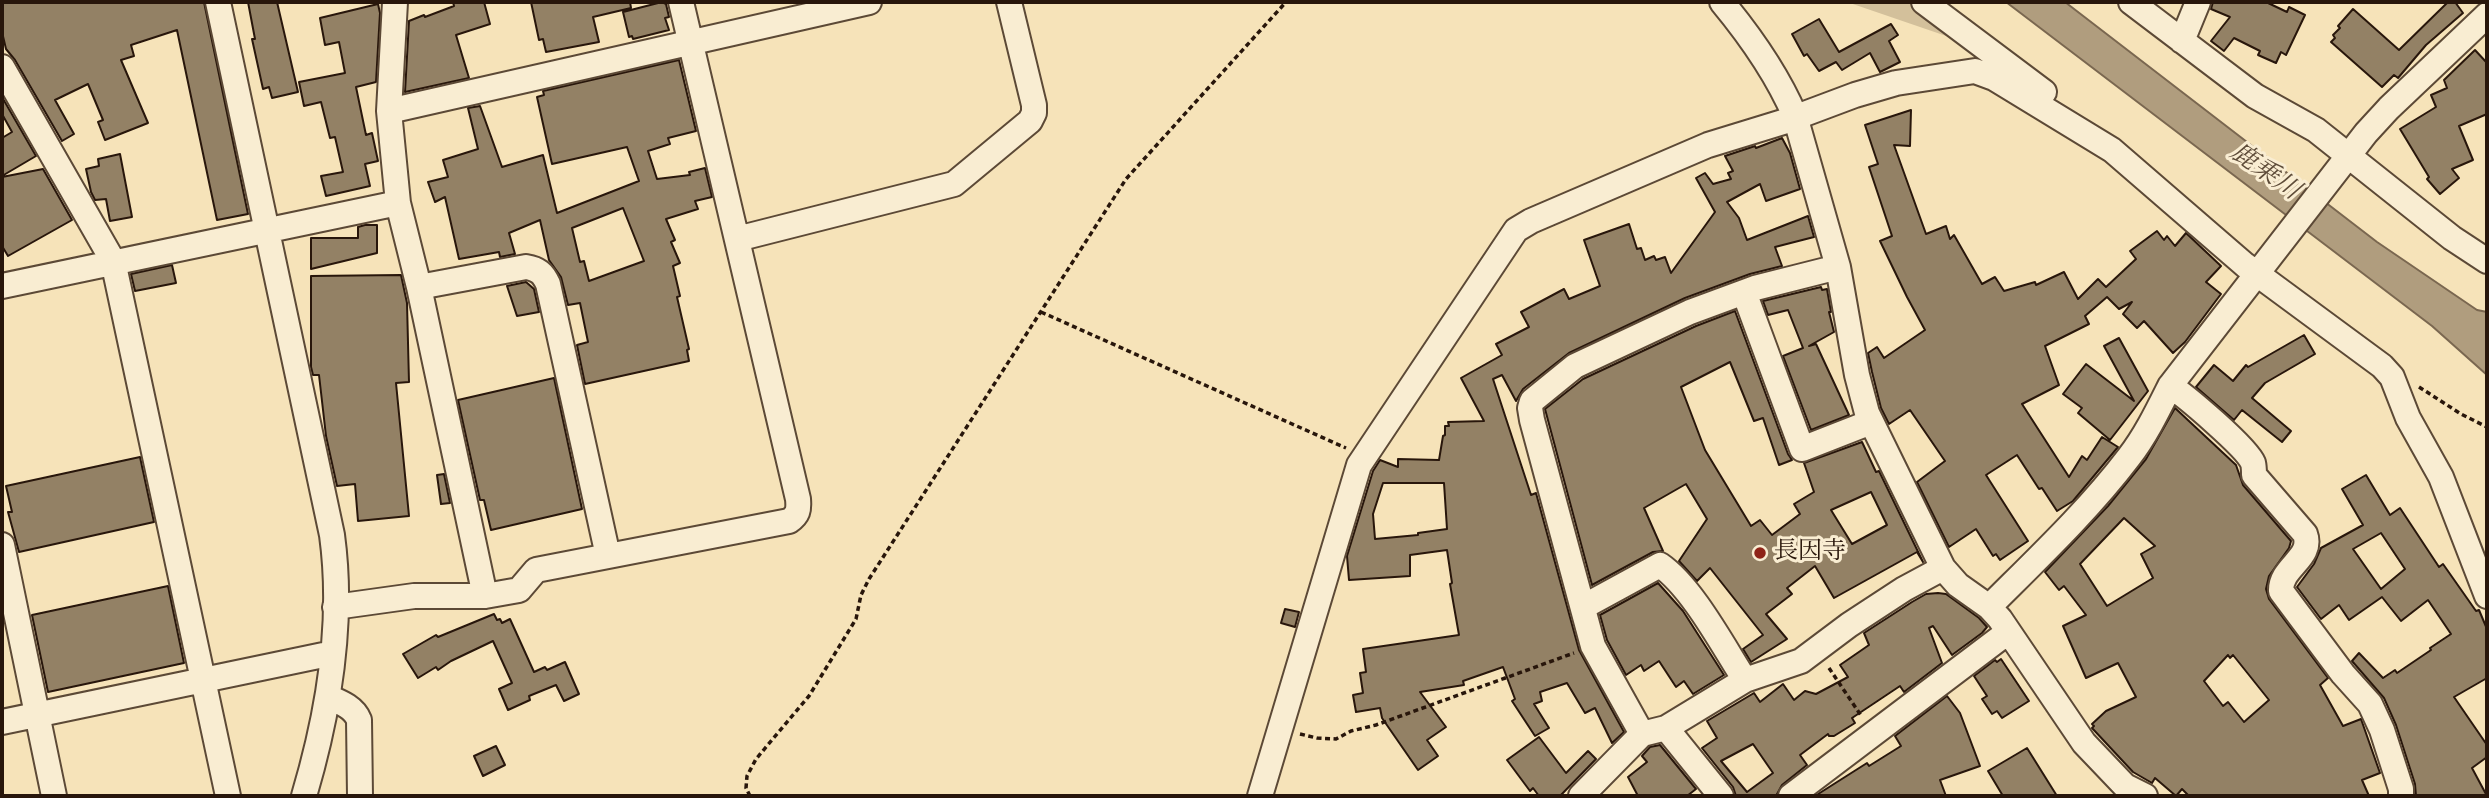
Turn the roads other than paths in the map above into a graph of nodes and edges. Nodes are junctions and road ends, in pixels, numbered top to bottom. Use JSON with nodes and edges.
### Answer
{"nodes":[{"id":1,"x":218,"y":2,"type":"edge"},
{"id":2,"x":395,"y":2,"type":"edge"},
{"id":3,"x":681,"y":2,"type":"edge"},
{"id":4,"x":869,"y":2,"type":"edge"},
{"id":5,"x":1009,"y":2,"type":"edge"},
{"id":6,"x":1722,"y":2,"type":"edge"},
{"id":7,"x":1924,"y":2,"type":"edge"},
{"id":8,"x":2131,"y":2,"type":"edge"},
{"id":9,"x":2199,"y":2,"type":"edge"},
{"id":10,"x":2487,"y":15,"type":"edge"},
{"id":11,"x":2182,"y":41,"type":"junction"},
{"id":12,"x":691,"y":44,"type":"junction"},
{"id":13,"x":2,"y":67,"type":"edge"},
{"id":14,"x":388,"y":111,"type":"junction"},
{"id":15,"x":1795,"y":116,"type":"junction"},
{"id":16,"x":2112,"y":150,"type":"junction"},
{"id":17,"x":2346,"y":160,"type":"junction"},
{"id":18,"x":398,"y":203,"type":"junction"},
{"id":19,"x":267,"y":231,"type":"junction"},
{"id":20,"x":737,"y":239,"type":"junction"},
{"id":21,"x":113,"y":261,"type":"junction"},
{"id":22,"x":2487,"y":261,"type":"edge"},
{"id":23,"x":1838,"y":267,"type":"junction"},
{"id":24,"x":2263,"y":267,"type":"junction"},
{"id":25,"x":2,"y":286,"type":"edge"},
{"id":26,"x":419,"y":287,"type":"junction"},
{"id":27,"x":1744,"y":292,"type":"junction"},
{"id":28,"x":2170,"y":386,"type":"junction"},
{"id":29,"x":1871,"y":422,"type":"junction"},
{"id":30,"x":2,"y":545,"type":"edge"},
{"id":31,"x":608,"y":556,"type":"junction"},
{"id":32,"x":1943,"y":568,"type":"junction"},
{"id":33,"x":485,"y":596,"type":"junction"},
{"id":34,"x":2487,"y":596,"type":"edge"},
{"id":35,"x":335,"y":607,"type":"junction"},
{"id":36,"x":1583,"y":607,"type":"junction"},
{"id":37,"x":1989,"y":607,"type":"junction"},
{"id":38,"x":2008,"y":632,"type":"junction"},
{"id":39,"x":332,"y":653,"type":"junction"},
{"id":40,"x":203,"y":679,"type":"junction"},
{"id":41,"x":1745,"y":680,"type":"junction"},
{"id":42,"x":328,"y":697,"type":"junction"},
{"id":43,"x":38,"y":714,"type":"junction"},
{"id":44,"x":2,"y":722,"type":"edge"},
{"id":45,"x":1666,"y":727,"type":"junction"},
{"id":46,"x":1642,"y":734,"type":"junction"},
{"id":47,"x":2129,"y":793,"type":"edge"},
{"id":48,"x":54,"y":796,"type":"edge"},
{"id":49,"x":228,"y":796,"type":"edge"},
{"id":50,"x":304,"y":796,"type":"edge"},
{"id":51,"x":360,"y":796,"type":"edge"},
{"id":52,"x":1260,"y":796,"type":"edge"},
{"id":53,"x":1580,"y":796,"type":"edge"},
{"id":54,"x":1721,"y":796,"type":"edge"},
{"id":55,"x":1791,"y":796,"type":"edge"},
{"id":56,"x":2401,"y":796,"type":"edge"}],
"edges":[{"from":1,"to":19,"type":"street"},
{"from":2,"to":14,"type":"street"},
{"from":3,"to":12,"type":"street"},
{"from":4,"to":12,"type":"street"},
{"from":5,"to":20,"type":"street"},
{"from":6,"to":15,"type":"street"},
{"from":7,"to":16,"type":"street"},
{"from":8,"to":11,"type":"street"},
{"from":9,"to":11,"type":"street"},
{"from":10,"to":17,"type":"street"},
{"from":11,"to":17,"type":"street"},
{"from":12,"to":14,"type":"street"},
{"from":12,"to":20,"type":"street"},
{"from":13,"to":21,"type":"street"},
{"from":14,"to":18,"type":"street"},
{"from":15,"to":16,"type":"street"},
{"from":15,"to":23,"type":"street"},
{"from":15,"to":52,"type":"street"},
{"from":16,"to":24,"type":"street"},
{"from":17,"to":22,"type":"street"},
{"from":17,"to":24,"type":"street"},
{"from":18,"to":19,"type":"street"},
{"from":18,"to":26,"type":"street"},
{"from":19,"to":21,"type":"street"},
{"from":19,"to":35,"type":"street"},
{"from":20,"to":31,"type":"street"},
{"from":21,"to":25,"type":"street"},
{"from":21,"to":40,"type":"street"},
{"from":23,"to":27,"type":"street"},
{"from":23,"to":29,"type":"street"},
{"from":24,"to":28,"type":"street"},
{"from":24,"to":34,"type":"street"},
{"from":26,"to":31,"type":"street"},
{"from":26,"to":33,"type":"street"},
{"from":27,"to":29,"type":"street"},
{"from":27,"to":36,"type":"street"},
{"from":28,"to":37,"type":"street"},
{"from":28,"to":56,"type":"street"},
{"from":29,"to":32,"type":"street"},
{"from":30,"to":43,"type":"street"},
{"from":31,"to":33,"type":"street"},
{"from":32,"to":37,"type":"street"},
{"from":32,"to":41,"type":"street"},
{"from":33,"to":35,"type":"street"},
{"from":35,"to":39,"type":"street"},
{"from":36,"to":41,"type":"street"},
{"from":36,"to":46,"type":"street"},
{"from":37,"to":38,"type":"street"},
{"from":38,"to":47,"type":"street"},
{"from":38,"to":55,"type":"street"},
{"from":39,"to":40,"type":"street"},
{"from":39,"to":42,"type":"street"},
{"from":40,"to":43,"type":"street"},
{"from":40,"to":49,"type":"street"},
{"from":41,"to":45,"type":"street"},
{"from":42,"to":50,"type":"street"},
{"from":42,"to":51,"type":"street"},
{"from":43,"to":44,"type":"street"},
{"from":43,"to":48,"type":"street"},
{"from":45,"to":46,"type":"street"},
{"from":45,"to":54,"type":"street"},
{"from":46,"to":53,"type":"street"}]}
